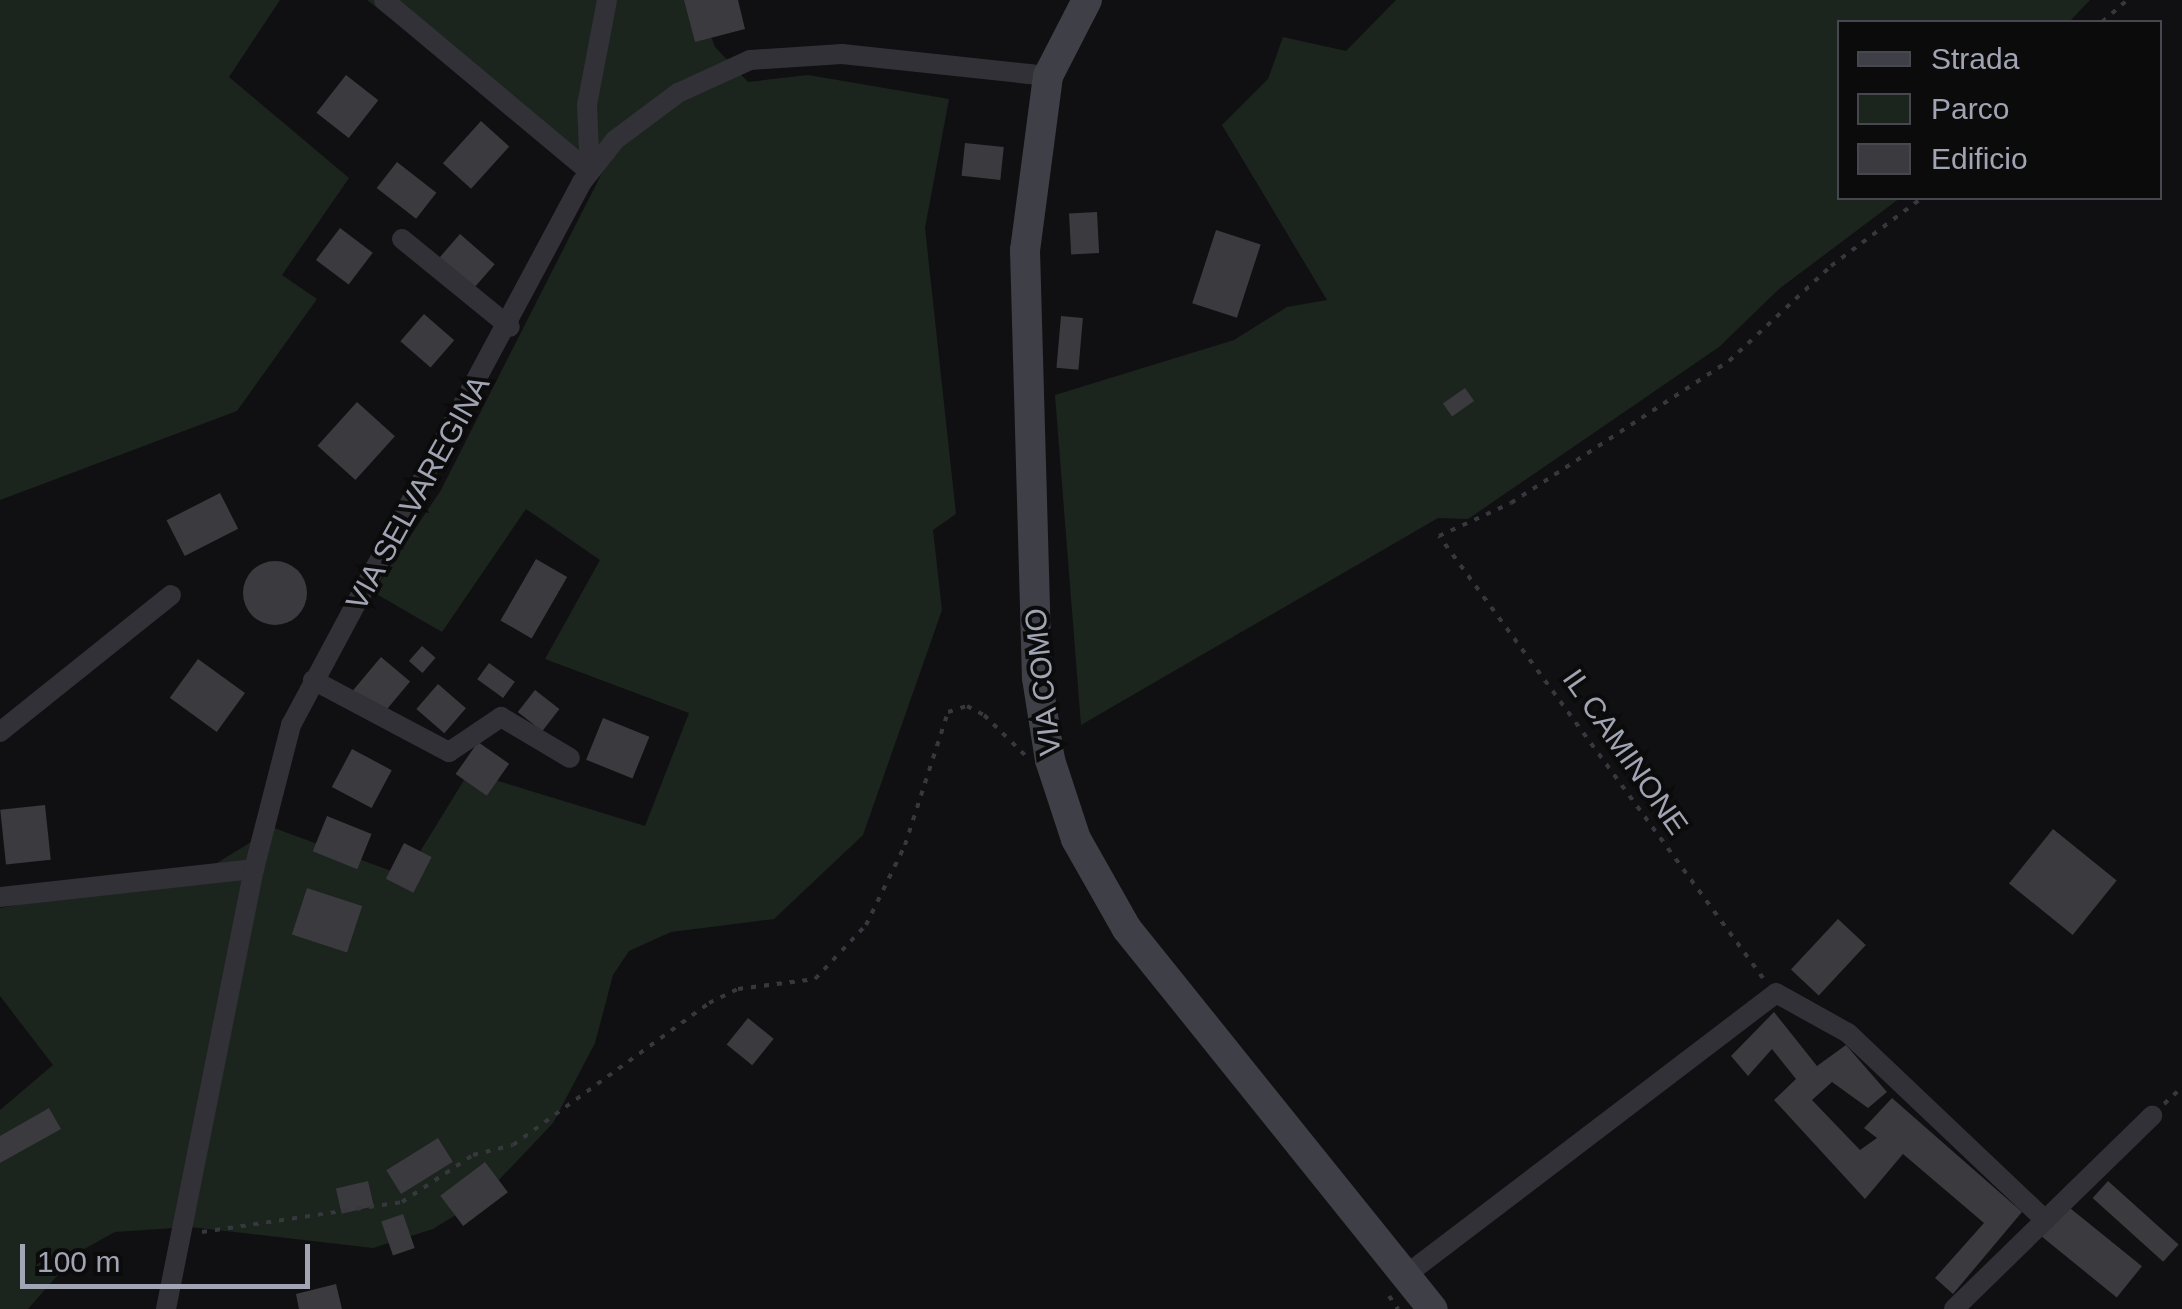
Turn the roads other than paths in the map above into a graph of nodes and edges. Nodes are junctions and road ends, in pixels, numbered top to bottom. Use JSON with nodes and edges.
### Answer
{"nodes":[{"id":1,"x":384,"y":0,"type":"edge"},
{"id":2,"x":607,"y":0,"type":"edge"},
{"id":3,"x":1087,"y":0,"type":"edge"},
{"id":4,"x":1048,"y":76,"type":"junction"},
{"id":5,"x":590,"y":172,"type":"junction"},
{"id":6,"x":402,"y":238,"type":"dead end"},
{"id":7,"x":510,"y":327,"type":"junction"},
{"id":8,"x":172,"y":595,"type":"dead end"},
{"id":9,"x":313,"y":680,"type":"junction"},
{"id":10,"x":0,"y":732,"type":"edge"},
{"id":11,"x":570,"y":758,"type":"dead end"},
{"id":12,"x":254,"y":868,"type":"junction"},
{"id":13,"x":0,"y":897,"type":"edge"},
{"id":14,"x":2152,"y":1116,"type":"dead end"},
{"id":15,"x":2045,"y":1220,"type":"junction"},
{"id":16,"x":1406,"y":1275,"type":"junction"},
{"id":17,"x":166,"y":1309,"type":"edge"},
{"id":18,"x":1433,"y":1309,"type":"edge"},
{"id":19,"x":1954,"y":1309,"type":"edge"}],
"edges":[{"from":1,"to":5,"type":"street"},
{"from":2,"to":5,"type":"street"},
{"from":3,"to":4,"type":"main road","name":"VIA COMO"},
{"from":4,"to":5,"type":"street","name":"VIA SELVAREGINA"},
{"from":4,"to":16,"type":"main road","name":"VIA COMO"},
{"from":5,"to":7,"type":"street","name":"VIA SELVAREGINA"},
{"from":6,"to":7,"type":"street"},
{"from":7,"to":9,"type":"street","name":"VIA SELVAREGINA"},
{"from":8,"to":10,"type":"street"},
{"from":9,"to":11,"type":"street"},
{"from":9,"to":12,"type":"street","name":"VIA SELVAREGINA"},
{"from":12,"to":13,"type":"street"},
{"from":12,"to":17,"type":"street","name":"VIA SELVAREGINA"},
{"from":14,"to":15,"type":"street"},
{"from":15,"to":16,"type":"street"},
{"from":15,"to":19,"type":"street"},
{"from":16,"to":18,"type":"main road","name":"VIA COMO"}]}
